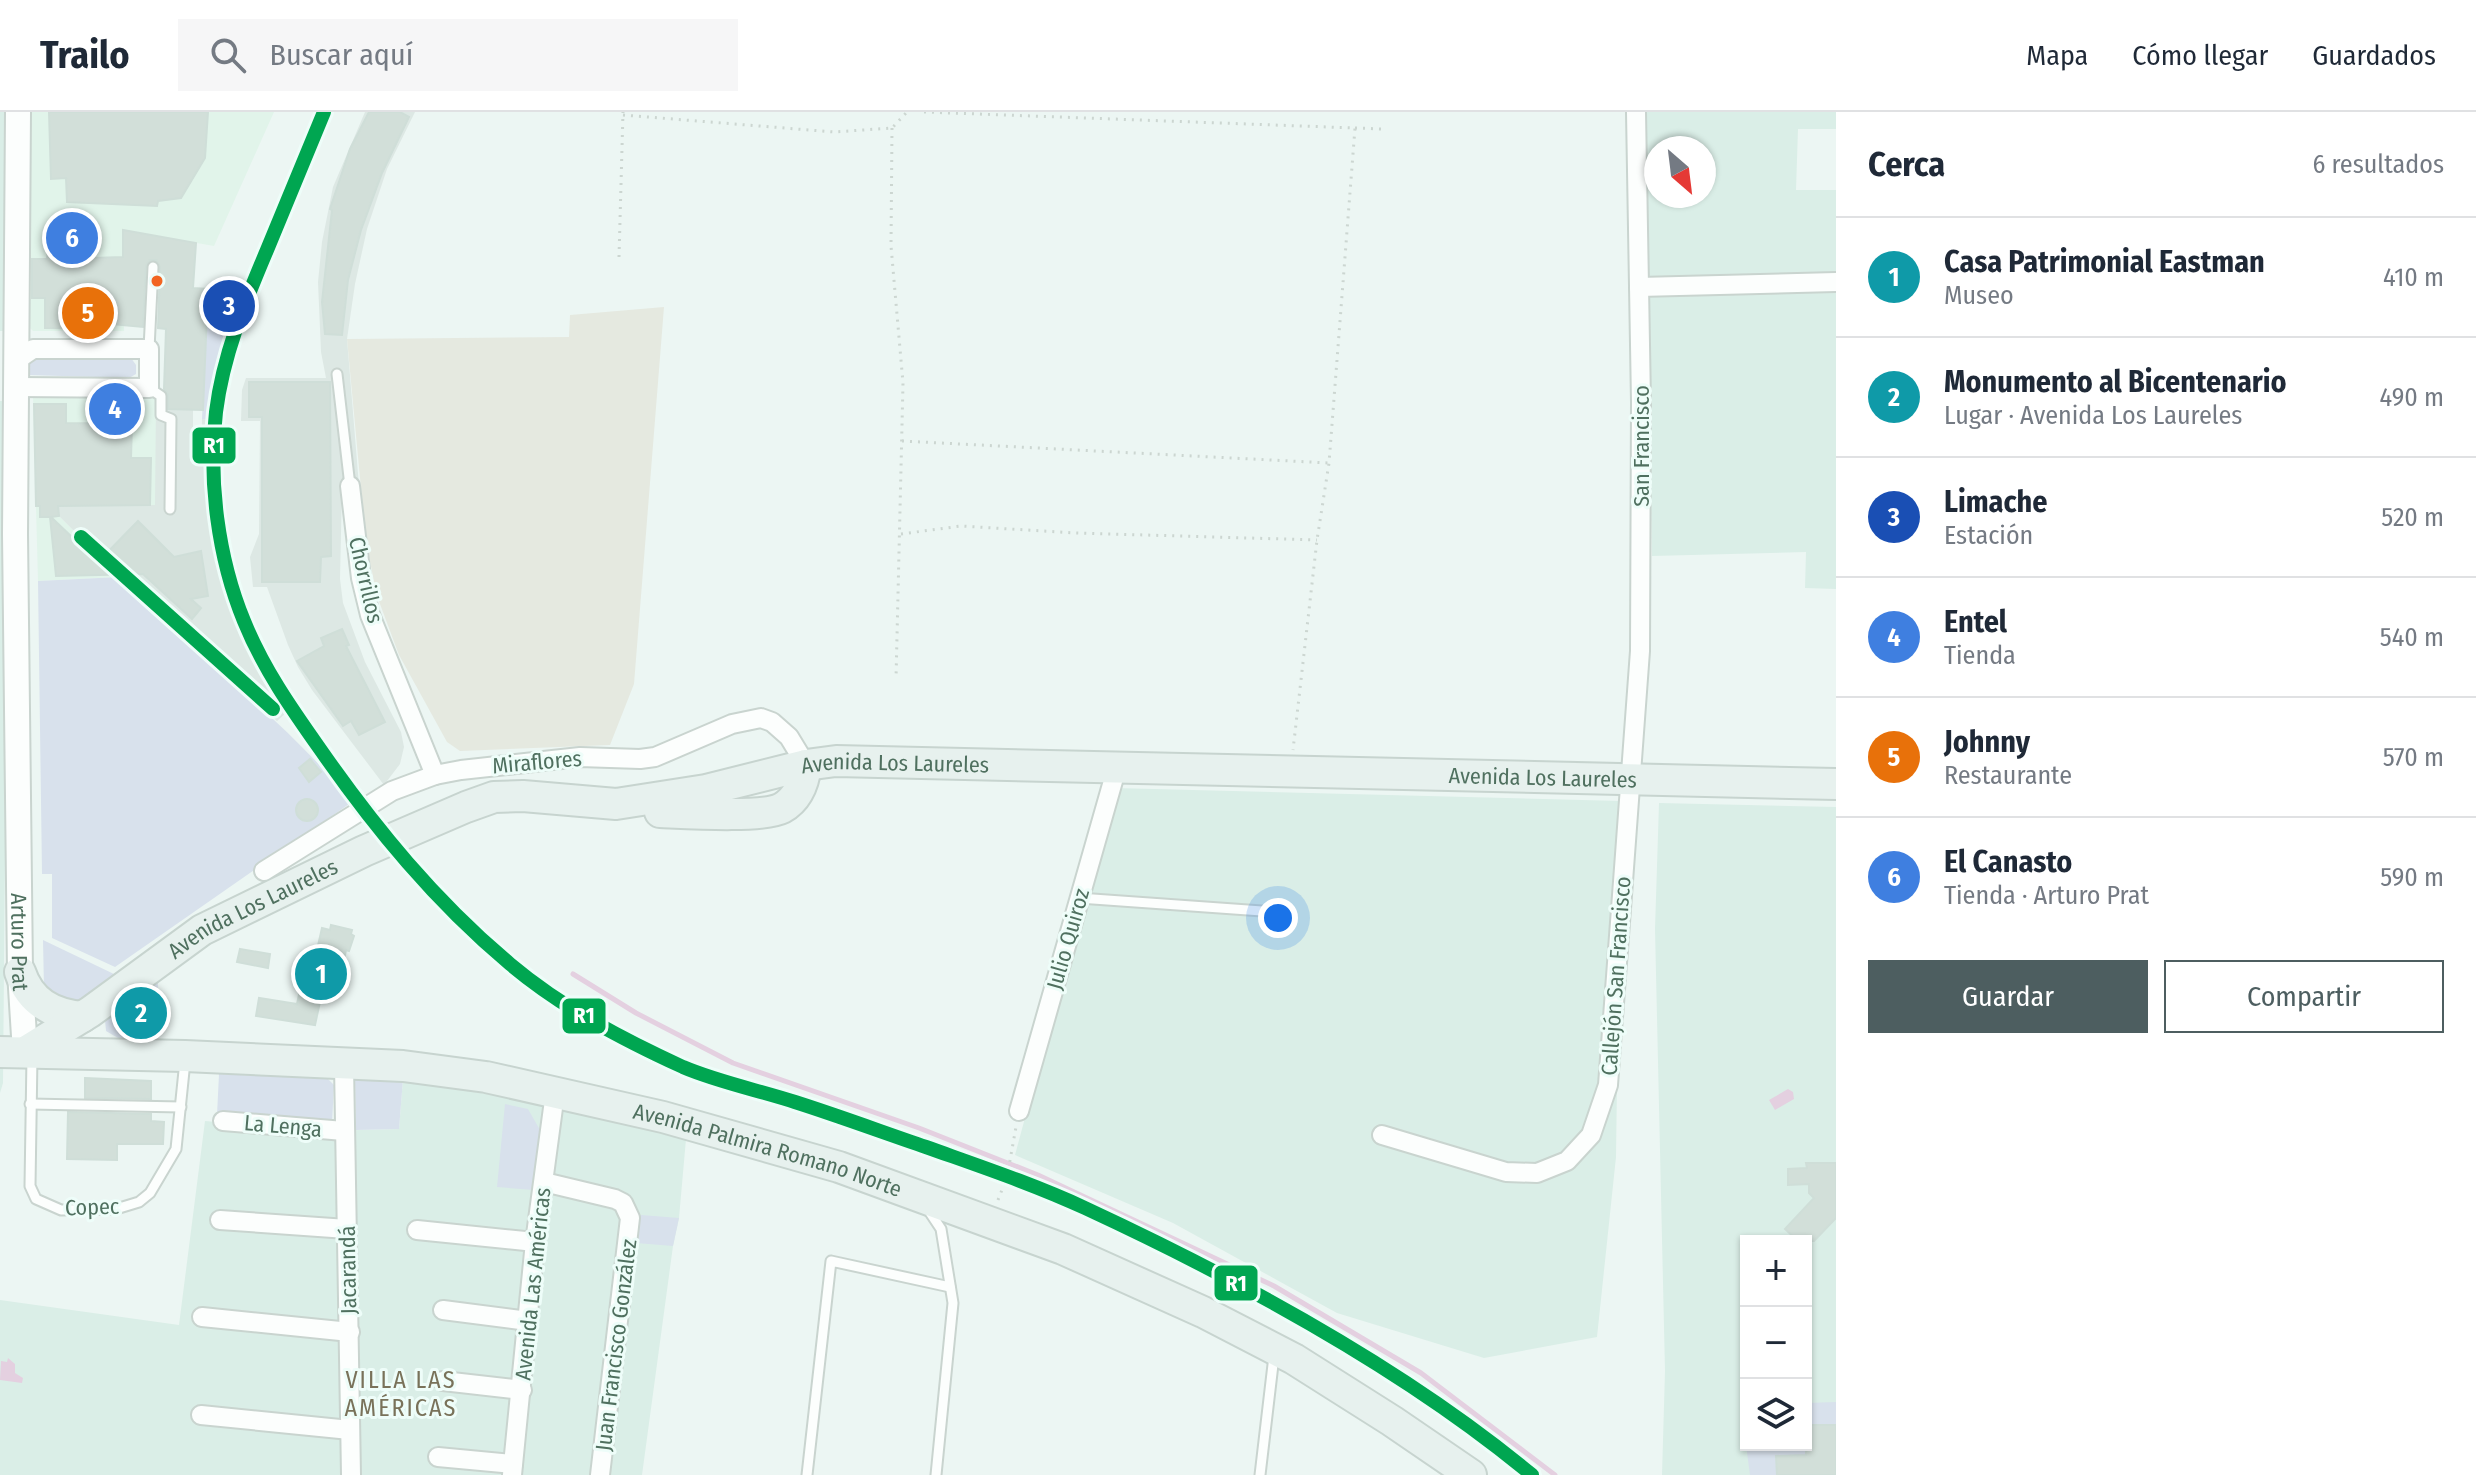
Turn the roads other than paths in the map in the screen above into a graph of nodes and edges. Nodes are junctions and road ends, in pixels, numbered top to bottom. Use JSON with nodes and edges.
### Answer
{"nodes":[{"id":1,"x":18,"y":112,"type":"edge"},
{"id":2,"x":1636,"y":112,"type":"edge"},
{"id":3,"x":153,"y":267,"type":"dead end"},
{"id":4,"x":1836,"y":282,"type":"edge"},
{"id":5,"x":1639,"y":287,"type":"junction"},
{"id":6,"x":149,"y":349,"type":"junction"},
{"id":7,"x":8,"y":360,"type":"edge"},
{"id":8,"x":337,"y":374,"type":"dead end"},
{"id":9,"x":16,"y":387,"type":"junction"},
{"id":10,"x":149,"y":388,"type":"junction"},
{"id":11,"x":350,"y":486,"type":"joint"},
{"id":12,"x":170,"y":509,"type":"dead end"},
{"id":13,"x":9,"y":721,"type":"edge"},
{"id":14,"x":806,"y":765,"type":"junction"},
{"id":15,"x":1117,"y":767,"type":"junction"},
{"id":16,"x":435,"y":775,"type":"junction"},
{"id":17,"x":1631,"y":779,"type":"junction"},
{"id":18,"x":1836,"y":784,"type":"edge"},
{"id":19,"x":264,"y":871,"type":"dead end"},
{"id":20,"x":1079,"y":898,"type":"junction"},
{"id":21,"x":1262,"y":911,"type":"dead end"},
{"id":22,"x":20,"y":972,"type":"junction"},
{"id":23,"x":86,"y":1015,"type":"junction"},
{"id":24,"x":19,"y":1052,"type":"edge"},
{"id":25,"x":104,"y":1054,"type":"junction"},
{"id":26,"x":185,"y":1056,"type":"junction"},
{"id":27,"x":344,"y":1065,"type":"junction"},
{"id":28,"x":555,"y":1093,"type":"junction"},
{"id":29,"x":30,"y":1104,"type":"junction"},
{"id":30,"x":181,"y":1107,"type":"junction"},
{"id":31,"x":1019,"y":1111,"type":"road end"},
{"id":32,"x":223,"y":1121,"type":"dead end"},
{"id":33,"x":344,"y":1131,"type":"junction"},
{"id":34,"x":1382,"y":1135,"type":"dead end"},
{"id":35,"x":544,"y":1182,"type":"junction"},
{"id":36,"x":919,"y":1195,"type":"junction"},
{"id":37,"x":220,"y":1220,"type":"dead end"},
{"id":38,"x":347,"y":1229,"type":"junction"},
{"id":39,"x":417,"y":1230,"type":"dead end"},
{"id":40,"x":535,"y":1242,"type":"junction"},
{"id":41,"x":950,"y":1287,"type":"junction"},
{"id":42,"x":443,"y":1310,"type":"dead end"},
{"id":43,"x":202,"y":1317,"type":"dead end"},
{"id":44,"x":528,"y":1321,"type":"junction"},
{"id":45,"x":350,"y":1332,"type":"junction"},
{"id":46,"x":1275,"y":1349,"type":"junction"},
{"id":47,"x":443,"y":1381,"type":"dead end"},
{"id":48,"x":522,"y":1390,"type":"junction"},
{"id":49,"x":201,"y":1415,"type":"dead end"},
{"id":50,"x":350,"y":1430,"type":"junction"},
{"id":51,"x":438,"y":1457,"type":"dead end"},
{"id":52,"x":512,"y":1469,"type":"edge"},
{"id":53,"x":351,"y":1475,"type":"edge"},
{"id":54,"x":600,"y":1475,"type":"edge"},
{"id":55,"x":807,"y":1475,"type":"edge"},
{"id":56,"x":936,"y":1475,"type":"edge"},
{"id":57,"x":1260,"y":1475,"type":"edge"},
{"id":58,"x":1471,"y":1475,"type":"edge"}],
"edges":[{"from":1,"to":7,"type":"street","name":"Arturo Prat"},
{"from":2,"to":5,"type":"street","name":"San Francisco"},
{"from":3,"to":6,"type":"lane"},
{"from":4,"to":5,"type":"street"},
{"from":5,"to":17,"type":"street","name":"San Francisco"},
{"from":6,"to":7,"type":"street"},
{"from":6,"to":10,"type":"street"},
{"from":7,"to":9,"type":"street","name":"Arturo Prat"},
{"from":8,"to":11,"type":"lane","name":"Chorrillos"},
{"from":9,"to":10,"type":"street"},
{"from":9,"to":13,"type":"street","name":"Arturo Prat"},
{"from":10,"to":12,"type":"lane"},
{"from":11,"to":16,"type":"street","name":"Chorrillos"},
{"from":13,"to":22,"type":"street","name":"Arturo Prat"},
{"from":14,"to":15,"type":"main road","name":"Avenida Los Laureles"},
{"from":14,"to":16,"type":"street","name":"Miraflores"},
{"from":14,"to":23,"type":"main road","name":"Avenida Los Laureles"},
{"from":15,"to":17,"type":"main road","name":"Avenida Los Laureles"},
{"from":15,"to":20,"type":"street","name":"Julio Quiroz"},
{"from":16,"to":19,"type":"street","name":"Miraflores"},
{"from":17,"to":18,"type":"main road","name":"Avenida Los Laureles"},
{"from":17,"to":34,"type":"street","name":"Callejón San Francisco"},
{"from":20,"to":21,"type":"lane"},
{"from":20,"to":31,"type":"street","name":"Julio Quiroz"},
{"from":22,"to":23,"type":"main road"},
{"from":22,"to":24,"type":"street","name":"Arturo Prat"},
{"from":23,"to":24,"type":"main road","name":"Avenida Los Laureles"},
{"from":23,"to":25,"type":"main road"},
{"from":24,"to":25,"type":"main road","name":"Avenida Palmira Romano Norte"},
{"from":24,"to":29,"type":"lane","name":"Copec"},
{"from":25,"to":26,"type":"main road","name":"Avenida Palmira Romano Norte"},
{"from":26,"to":27,"type":"main road","name":"Avenida Palmira Romano Norte"},
{"from":26,"to":30,"type":"lane","name":"Copec"},
{"from":27,"to":28,"type":"main road","name":"Avenida Palmira Romano Norte"},
{"from":27,"to":33,"type":"street","name":"Jacarandá"},
{"from":28,"to":35,"type":"street","name":"Avenida Las Américas"},
{"from":28,"to":36,"type":"main road","name":"Avenida Palmira Romano Norte"},
{"from":29,"to":30,"type":"lane"},
{"from":29,"to":30,"type":"lane","name":"Copec"},
{"from":32,"to":33,"type":"street","name":"La Lenga"},
{"from":33,"to":38,"type":"street","name":"Jacarandá"},
{"from":35,"to":40,"type":"street","name":"Avenida Las Américas"},
{"from":35,"to":54,"type":"street","name":"Juan Francisco González"},
{"from":36,"to":41,"type":"lane"},
{"from":36,"to":46,"type":"main road","name":"Avenida Palmira Romano Norte"},
{"from":37,"to":38,"type":"street"},
{"from":38,"to":45,"type":"street","name":"Jacarandá"},
{"from":39,"to":40,"type":"street"},
{"from":40,"to":44,"type":"street","name":"Avenida Las Américas"},
{"from":41,"to":55,"type":"lane"},
{"from":41,"to":56,"type":"lane"},
{"from":42,"to":44,"type":"street"},
{"from":43,"to":45,"type":"street"},
{"from":44,"to":48,"type":"street","name":"Avenida Las Américas"},
{"from":45,"to":50,"type":"street","name":"Jacarandá"},
{"from":46,"to":57,"type":"lane"},
{"from":46,"to":58,"type":"main road","name":"Avenida Palmira Romano Norte"},
{"from":47,"to":48,"type":"street"},
{"from":48,"to":52,"type":"street","name":"Avenida Las Américas"},
{"from":49,"to":50,"type":"street"},
{"from":50,"to":53,"type":"street","name":"Jacarandá"},
{"from":51,"to":52,"type":"street"}]}
